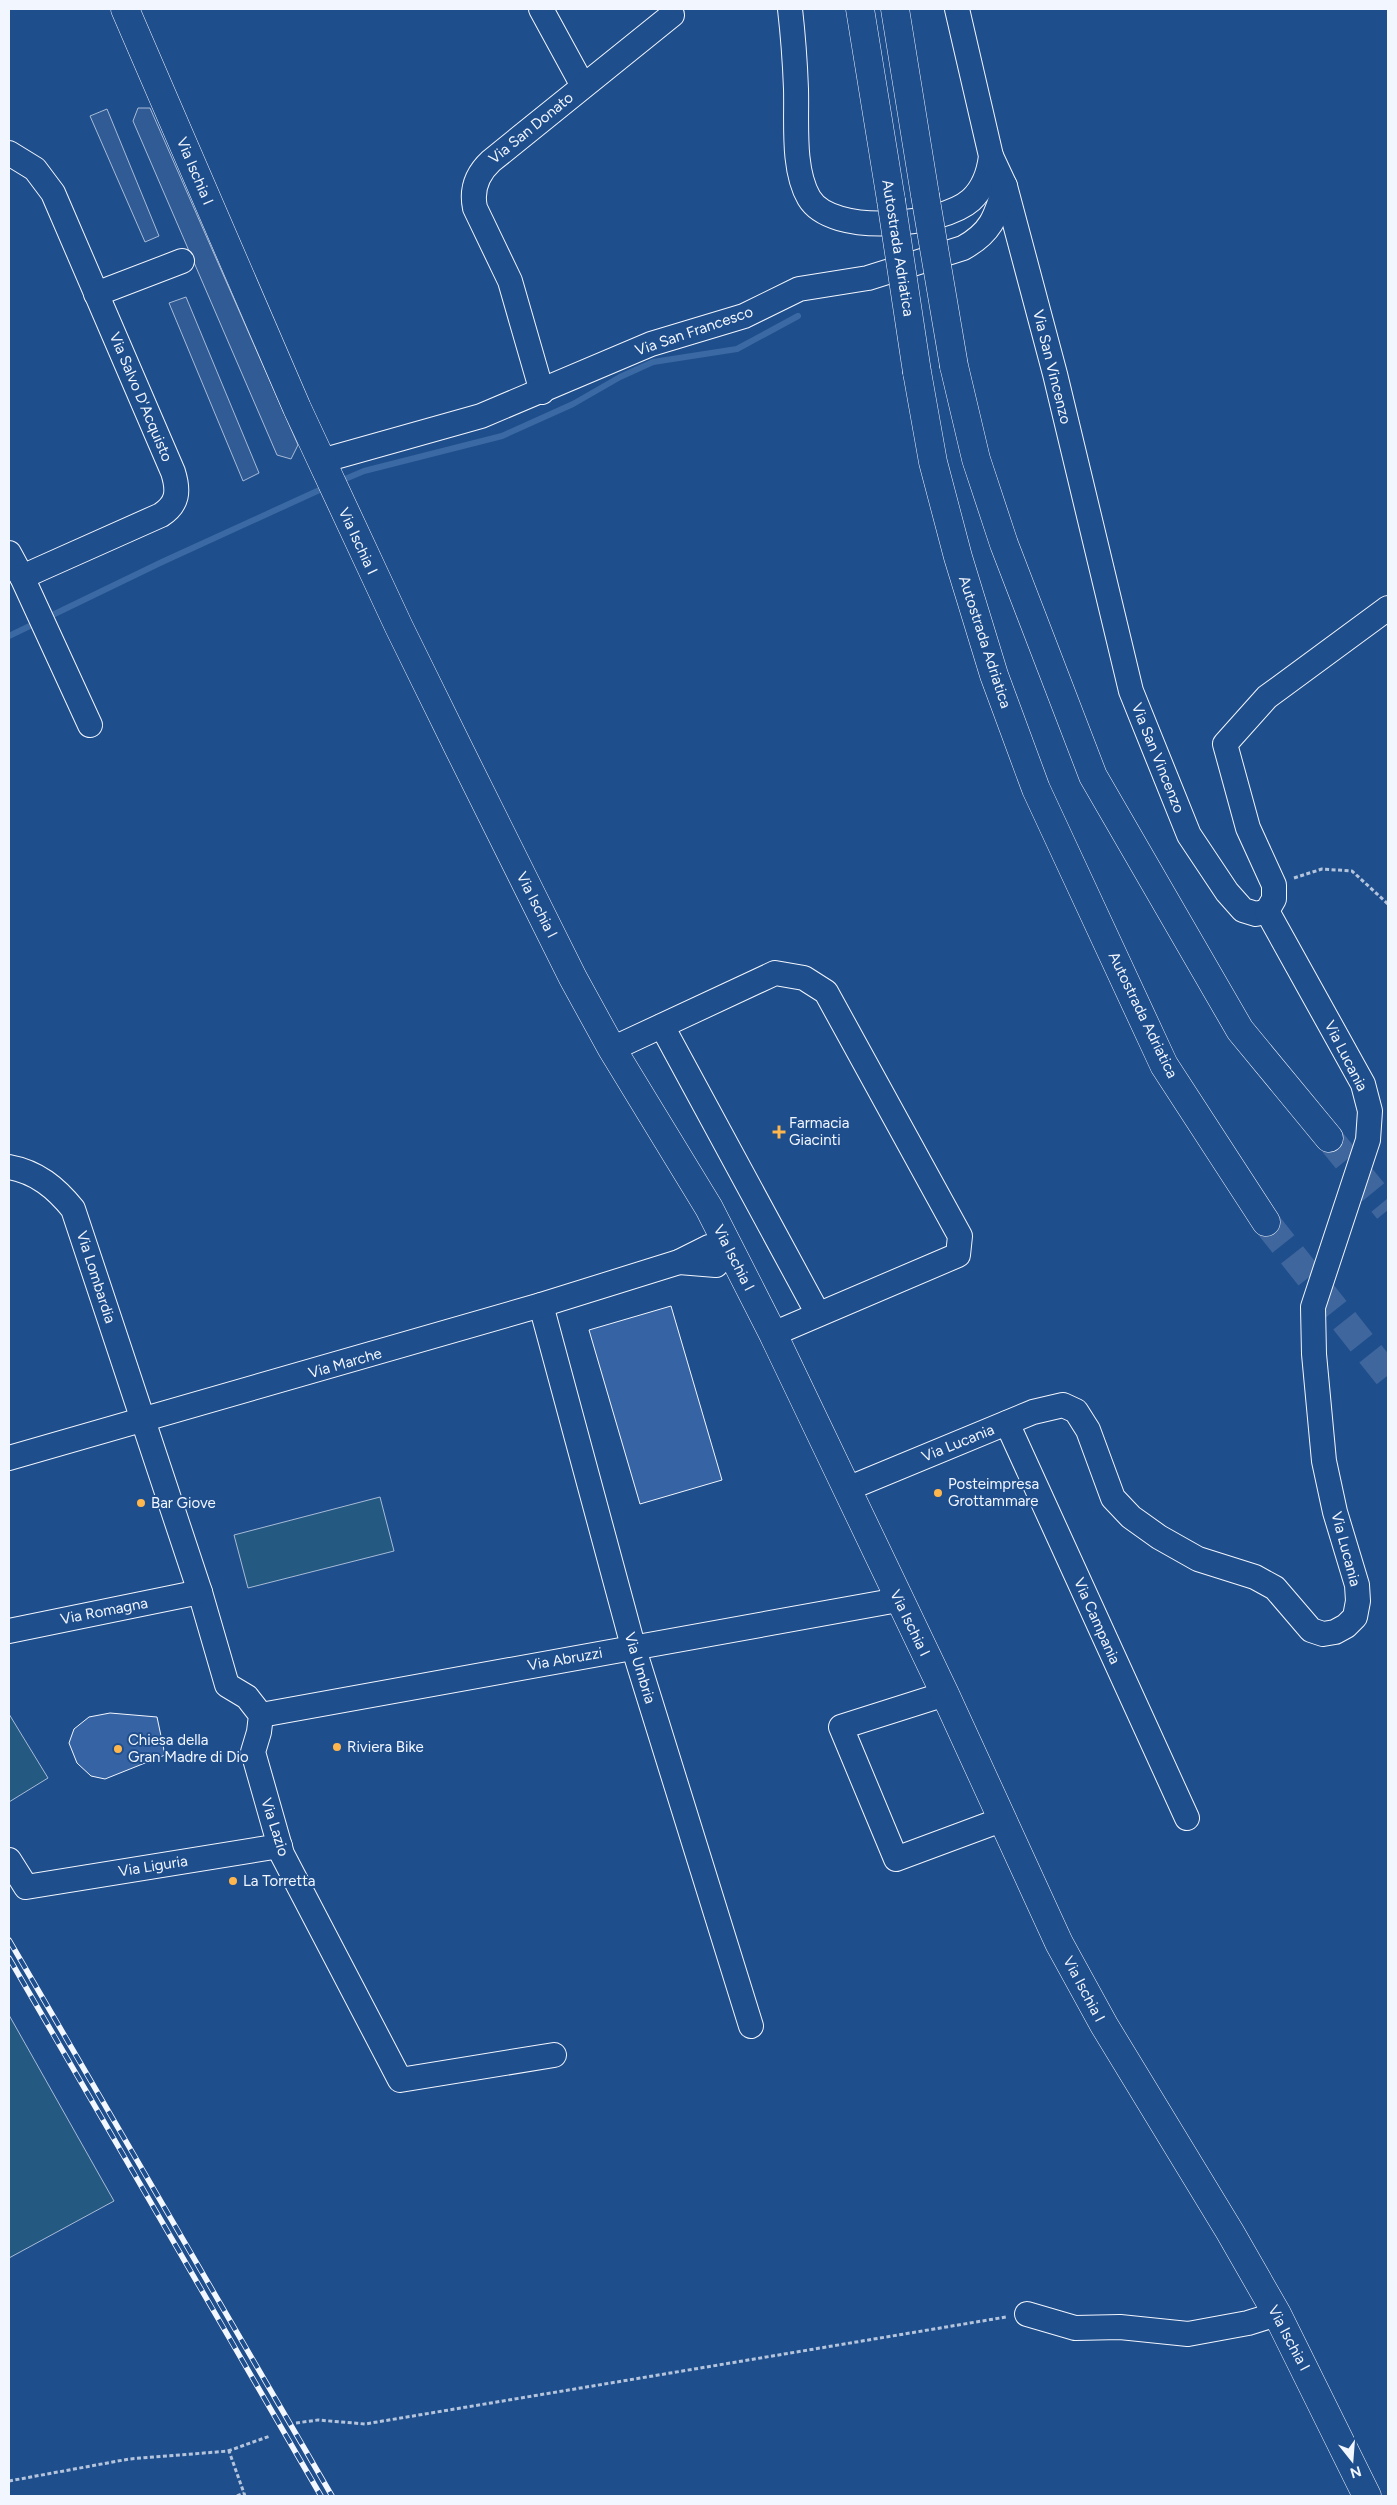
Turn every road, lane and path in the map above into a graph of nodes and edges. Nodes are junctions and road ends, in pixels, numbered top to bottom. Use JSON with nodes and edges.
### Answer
{"nodes":[{"id":1,"x":125,"y":9,"type":"edge"},
{"id":2,"x":541,"y":9,"type":"edge"},
{"id":3,"x":790,"y":9,"type":"edge"},
{"id":4,"x":860,"y":9,"type":"edge"},
{"id":5,"x":896,"y":9,"type":"edge"},
{"id":6,"x":957,"y":9,"type":"edge"},
{"id":7,"x":672,"y":15,"type":"dead end"},
{"id":8,"x":583,"y":86,"type":"junction"},
{"id":9,"x":9,"y":152,"type":"edge"},
{"id":10,"x":991,"y":156,"type":"junction"},
{"id":11,"x":1005,"y":186,"type":"junction"},
{"id":12,"x":182,"y":261,"type":"dead end"},
{"id":13,"x":96,"y":294,"type":"junction"},
{"id":14,"x":542,"y":392,"type":"junction"},
{"id":15,"x":324,"y":467,"type":"junction"},
{"id":16,"x":9,"y":553,"type":"edge"},
{"id":17,"x":22,"y":577,"type":"junction"},
{"id":18,"x":1388,"y":608,"type":"edge"},
{"id":19,"x":90,"y":725,"type":"dead end"},
{"id":20,"x":1274,"y":885,"type":"junction"},
{"id":21,"x":1388,"y":904,"type":"edge"},
{"id":22,"x":1267,"y":911,"type":"junction"},
{"id":23,"x":662,"y":1026,"type":"junction"},
{"id":24,"x":612,"y":1049,"type":"junction"},
{"id":25,"x":1329,"y":1138,"type":"tunnel mouth"},
{"id":26,"x":9,"y":1168,"type":"edge"},
{"id":27,"x":1266,"y":1222,"type":"tunnel mouth"},
{"id":28,"x":729,"y":1248,"type":"junction"},
{"id":29,"x":542,"y":1305,"type":"junction"},
{"id":30,"x":818,"y":1314,"type":"junction"},
{"id":31,"x":774,"y":1334,"type":"junction"},
{"id":32,"x":142,"y":1421,"type":"junction"},
{"id":33,"x":1007,"y":1423,"type":"junction"},
{"id":34,"x":9,"y":1458,"type":"edge"},
{"id":35,"x":847,"y":1489,"type":"junction"},
{"id":36,"x":200,"y":1592,"type":"junction"},
{"id":37,"x":898,"y":1600,"type":"junction"},
{"id":38,"x":9,"y":1631,"type":"edge"},
{"id":39,"x":633,"y":1646,"type":"junction"},
{"id":40,"x":944,"y":1694,"type":"junction"},
{"id":41,"x":261,"y":1715,"type":"junction"},
{"id":42,"x":1187,"y":1818,"type":"dead end"},
{"id":43,"x":1001,"y":1820,"type":"junction"},
{"id":44,"x":280,"y":1846,"type":"junction"},
{"id":45,"x":9,"y":1860,"type":"edge"},
{"id":46,"x":751,"y":2026,"type":"dead end"},
{"id":47,"x":554,"y":2055,"type":"dead end"},
{"id":48,"x":1026,"y":2314,"type":"joint"},
{"id":49,"x":1277,"y":2314,"type":"junction"},
{"id":50,"x":296,"y":2423,"type":"dead end"},
{"id":51,"x":270,"y":2436,"type":"dead end"},
{"id":52,"x":227,"y":2451,"type":"junction"},
{"id":53,"x":9,"y":2481,"type":"edge"},
{"id":54,"x":245,"y":2495,"type":"edge"},
{"id":55,"x":237,"y":2496,"type":"edge"},
{"id":56,"x":1367,"y":2496,"type":"edge"}],
"edges":[{"from":1,"to":15,"type":"main road","name":"Via Ischia I"},
{"from":2,"to":8,"type":"street"},
{"from":3,"to":10,"type":"street"},
{"from":4,"to":27,"type":"main road","name":"Autostrada Adriatica","bridge":true},
{"from":5,"to":25,"type":"main road","bridge":true},
{"from":6,"to":10,"type":"street"},
{"from":7,"to":8,"type":"street","name":"Via San Donato"},
{"from":8,"to":14,"type":"street","name":"Via San Donato"},
{"from":9,"to":13,"type":"street","name":"Via Salvo D'Acquisto"},
{"from":10,"to":11,"type":"street"},
{"from":11,"to":14,"type":"street","name":"Via San Francesco"},
{"from":11,"to":22,"type":"street","name":"Via San Vincenzo"},
{"from":12,"to":13,"type":"street"},
{"from":13,"to":17,"type":"street","name":"Via Salvo D'Acquisto"},
{"from":14,"to":15,"type":"street","name":"Via San Francesco"},
{"from":15,"to":24,"type":"main road","name":"Via Ischia I"},
{"from":16,"to":17,"type":"street"},
{"from":17,"to":19,"type":"street"},
{"from":18,"to":20,"type":"street"},
{"from":20,"to":21,"type":"path"},
{"from":20,"to":22,"type":"street"},
{"from":22,"to":33,"type":"street","name":"Via Lucania"},
{"from":23,"to":24,"type":"street"},
{"from":23,"to":30,"type":"street"},
{"from":23,"to":30,"type":"street"},
{"from":24,"to":28,"type":"main road","name":"Via Ischia I"},
{"from":26,"to":32,"type":"street","name":"Via Lombardia"},
{"from":28,"to":29,"type":"street","name":"Via Marche"},
{"from":28,"to":31,"type":"main road","name":"Via Ischia I"},
{"from":29,"to":32,"type":"street","name":"Via Marche"},
{"from":29,"to":39,"type":"street","name":"Via Umbria"},
{"from":30,"to":31,"type":"street"},
{"from":31,"to":35,"type":"main road","name":"Via Ischia I"},
{"from":32,"to":34,"type":"street","name":"Via Marche"},
{"from":32,"to":36,"type":"street"},
{"from":33,"to":35,"type":"street","name":"Via Lucania"},
{"from":33,"to":42,"type":"street","name":"Via Campania"},
{"from":35,"to":37,"type":"main road","name":"Via Ischia I"},
{"from":36,"to":38,"type":"street","name":"Via Romagna"},
{"from":36,"to":41,"type":"street"},
{"from":37,"to":39,"type":"street","name":"Via Abruzzi"},
{"from":37,"to":40,"type":"main road","name":"Via Ischia I"},
{"from":39,"to":41,"type":"street","name":"Via Abruzzi"},
{"from":39,"to":46,"type":"street","name":"Via Umbria"},
{"from":40,"to":43,"type":"main road","name":"Via Ischia I"},
{"from":40,"to":43,"type":"street"},
{"from":41,"to":44,"type":"street","name":"Via Lazio"},
{"from":43,"to":49,"type":"main road","name":"Via Ischia I"},
{"from":44,"to":45,"type":"street","name":"Via Liguria"},
{"from":44,"to":47,"type":"street","name":"Via Lazio"},
{"from":48,"to":49,"type":"street"},
{"from":48,"to":50,"type":"path"},
{"from":49,"to":56,"type":"main road","name":"Via Ischia I"},
{"from":51,"to":52,"type":"path"},
{"from":52,"to":53,"type":"path"},
{"from":52,"to":54,"type":"path"},
{"from":54,"to":55,"type":"path"}]}
